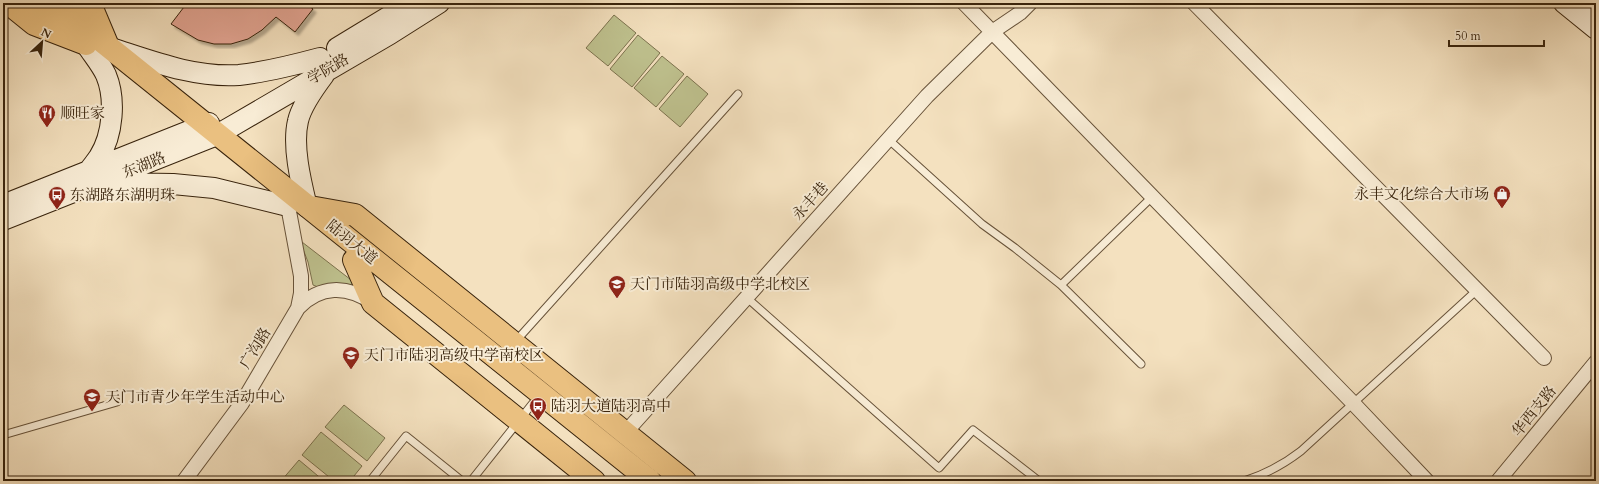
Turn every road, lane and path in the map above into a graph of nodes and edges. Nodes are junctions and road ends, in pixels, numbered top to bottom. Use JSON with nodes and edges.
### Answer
{"nodes":[{"id":1,"x":8,"y":3,"type":"edge"},
{"id":2,"x":35,"y":3,"type":"edge"},
{"id":3,"x":54,"y":3,"type":"edge"},
{"id":4,"x":411,"y":3,"type":"edge"},
{"id":5,"x":439,"y":3,"type":"edge"},
{"id":6,"x":964,"y":3,"type":"edge"},
{"id":7,"x":1030,"y":3,"type":"edge"},
{"id":8,"x":1194,"y":3,"type":"edge"},
{"id":9,"x":1564,"y":3,"type":"edge"},
{"id":10,"x":1586,"y":3,"type":"edge"},
{"id":11,"x":90,"y":4,"type":"edge"},
{"id":12,"x":1596,"y":11,"type":"edge"},
{"id":13,"x":1596,"y":29,"type":"edge"},
{"id":14,"x":992,"y":32,"type":"junction"},
{"id":15,"x":86,"y":44,"type":"junction"},
{"id":16,"x":109,"y":47,"type":"junction"},
{"id":17,"x":324,"y":64,"type":"junction"},
{"id":18,"x":738,"y":94,"type":"dead end"},
{"id":19,"x":204,"y":133,"type":"junction"},
{"id":20,"x":888,"y":139,"type":"junction"},
{"id":21,"x":92,"y":178,"type":"junction"},
{"id":22,"x":1153,"y":196,"type":"junction"},
{"id":23,"x":3,"y":205,"type":"edge"},
{"id":24,"x":297,"y":207,"type":"junction"},
{"id":25,"x":3,"y":220,"type":"edge"},
{"id":26,"x":354,"y":260,"type":"junction"},
{"id":27,"x":1061,"y":286,"type":"junction"},
{"id":28,"x":1477,"y":290,"type":"junction"},
{"id":29,"x":746,"y":297,"type":"junction"},
{"id":30,"x":373,"y":303,"type":"junction"},
{"id":31,"x":298,"y":308,"type":"junction"},
{"id":32,"x":506,"y":351,"type":"junction"},
{"id":33,"x":1544,"y":358,"type":"dead end"},
{"id":34,"x":1596,"y":362,"type":"edge"},
{"id":35,"x":1141,"y":364,"type":"dead end"},
{"id":36,"x":117,"y":402,"type":"dead end"},
{"id":37,"x":533,"y":403,"type":"junction"},
{"id":38,"x":1353,"y":403,"type":"junction"},
{"id":39,"x":519,"y":421,"type":"junction"},
{"id":40,"x":625,"y":433,"type":"junction"},
{"id":41,"x":3,"y":435,"type":"edge"},
{"id":42,"x":184,"y":481,"type":"edge"},
{"id":43,"x":370,"y":481,"type":"edge"},
{"id":44,"x":462,"y":481,"type":"edge"},
{"id":45,"x":471,"y":481,"type":"edge"},
{"id":46,"x":594,"y":481,"type":"edge"},
{"id":47,"x":630,"y":481,"type":"edge"},
{"id":48,"x":650,"y":481,"type":"edge"},
{"id":49,"x":685,"y":481,"type":"edge"},
{"id":50,"x":1039,"y":481,"type":"edge"},
{"id":51,"x":1244,"y":481,"type":"edge"},
{"id":52,"x":1427,"y":481,"type":"edge"},
{"id":53,"x":1498,"y":481,"type":"edge"}],
"edges":[{"from":1,"to":15,"type":"main road"},
{"from":2,"to":15,"type":"main road","name":"陆羽大道"},
{"from":3,"to":16,"type":"main road","name":"陆羽大道"},
{"from":4,"to":17,"type":"main road","name":"学院路"},
{"from":5,"to":17,"type":"main road","name":"学院路"},
{"from":6,"to":14,"type":"street"},
{"from":7,"to":14,"type":"street","name":"永丰巷"},
{"from":8,"to":28,"type":"street"},
{"from":9,"to":13,"type":"main road"},
{"from":10,"to":12,"type":"main road"},
{"from":11,"to":16,"type":"main road"},
{"from":14,"to":20,"type":"street","name":"永丰巷"},
{"from":14,"to":22,"type":"street"},
{"from":15,"to":19,"type":"main road","name":"陆羽大道"},
{"from":15,"to":21,"type":"main road"},
{"from":16,"to":17,"type":"main road"},
{"from":16,"to":19,"type":"main road","name":"陆羽大道"},
{"from":17,"to":19,"type":"main road","name":"学院路"},
{"from":17,"to":24,"type":"main road"},
{"from":18,"to":32,"type":"lane"},
{"from":19,"to":21,"type":"main road","name":"东湖路"},
{"from":19,"to":24,"type":"main road","name":"陆羽大道"},
{"from":20,"to":27,"type":"lane"},
{"from":20,"to":29,"type":"street","name":"永丰巷"},
{"from":21,"to":23,"type":"main road","name":"东湖路"},
{"from":21,"to":24,"type":"main road"},
{"from":21,"to":25,"type":"main road","name":"东湖路"},
{"from":22,"to":27,"type":"lane"},
{"from":22,"to":38,"type":"street"},
{"from":24,"to":26,"type":"main road","name":"陆羽大道"},
{"from":24,"to":31,"type":"street"},
{"from":24,"to":32,"type":"main road"},
{"from":26,"to":30,"type":"main road"},
{"from":26,"to":37,"type":"main road","name":"陆羽大道"},
{"from":27,"to":35,"type":"lane"},
{"from":28,"to":33,"type":"street"},
{"from":28,"to":38,"type":"lane"},
{"from":29,"to":40,"type":"street","name":"永丰巷"},
{"from":29,"to":50,"type":"lane"},
{"from":30,"to":31,"type":"street"},
{"from":30,"to":39,"type":"main road"},
{"from":31,"to":42,"type":"street","name":"广沟路"},
{"from":32,"to":40,"type":"main road"},
{"from":32,"to":48,"type":"main road"},
{"from":34,"to":53,"type":"street","name":"华西支路"},
{"from":36,"to":41,"type":"lane"},
{"from":37,"to":39,"type":"lane"},
{"from":37,"to":47,"type":"main road","name":"陆羽大道"},
{"from":38,"to":51,"type":"lane"},
{"from":38,"to":52,"type":"street"},
{"from":39,"to":45,"type":"lane"},
{"from":39,"to":46,"type":"main road"},
{"from":40,"to":49,"type":"main road"},
{"from":43,"to":44,"type":"lane"}]}
